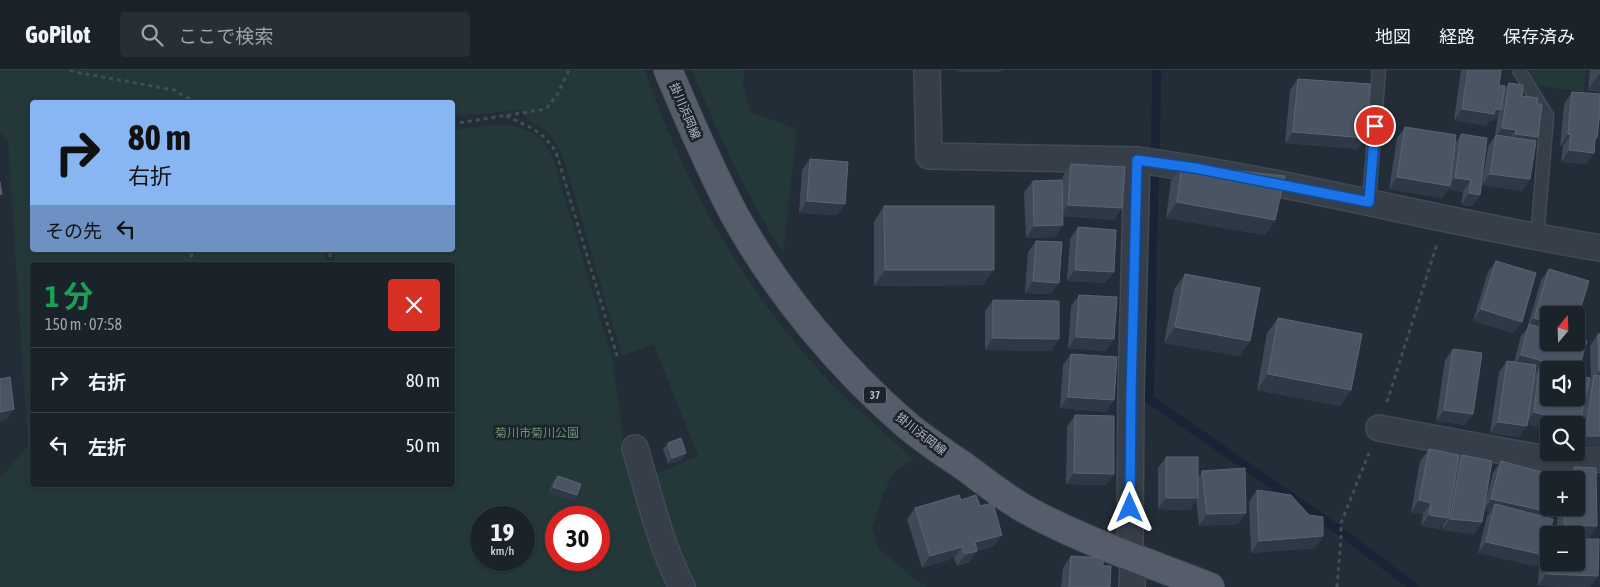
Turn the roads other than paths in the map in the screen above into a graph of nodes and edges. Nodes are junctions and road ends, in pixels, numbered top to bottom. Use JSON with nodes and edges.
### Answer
{"nodes":[{"id":1,"x":668,"y":70,"type":"edge"},
{"id":2,"x":927,"y":70,"type":"edge"},
{"id":3,"x":1379,"y":70,"type":"edge"},
{"id":4,"x":1519,"y":70,"type":"edge"},
{"id":5,"x":1149,"y":162,"type":"junction"},
{"id":6,"x":1369,"y":202,"type":"junction"},
{"id":7,"x":1537,"y":238,"type":"junction"},
{"id":8,"x":1600,"y":248,"type":"edge"},
{"id":9,"x":1378,"y":428,"type":"road end"},
{"id":10,"x":635,"y":448,"type":"dead end"},
{"id":11,"x":1600,"y":459,"type":"edge"},
{"id":12,"x":1133,"y":557,"type":"junction"},
{"id":13,"x":682,"y":587,"type":"edge"},
{"id":14,"x":1132,"y":587,"type":"edge"},
{"id":15,"x":1210,"y":587,"type":"edge"}],
"edges":[{"from":1,"to":12,"type":"main road","name":"掛川浜岡線","number":"37"},
{"from":2,"to":5,"type":"street"},
{"from":3,"to":6,"type":"lane"},
{"from":4,"to":7,"type":"lane"},
{"from":5,"to":6,"type":"street"},
{"from":5,"to":12,"type":"street"},
{"from":6,"to":7,"type":"street"},
{"from":7,"to":8,"type":"street"},
{"from":9,"to":11,"type":"street"},
{"from":10,"to":13,"type":"street"},
{"from":12,"to":14,"type":"street"},
{"from":12,"to":15,"type":"main road","name":"掛川浜岡線","number":"37"}]}
